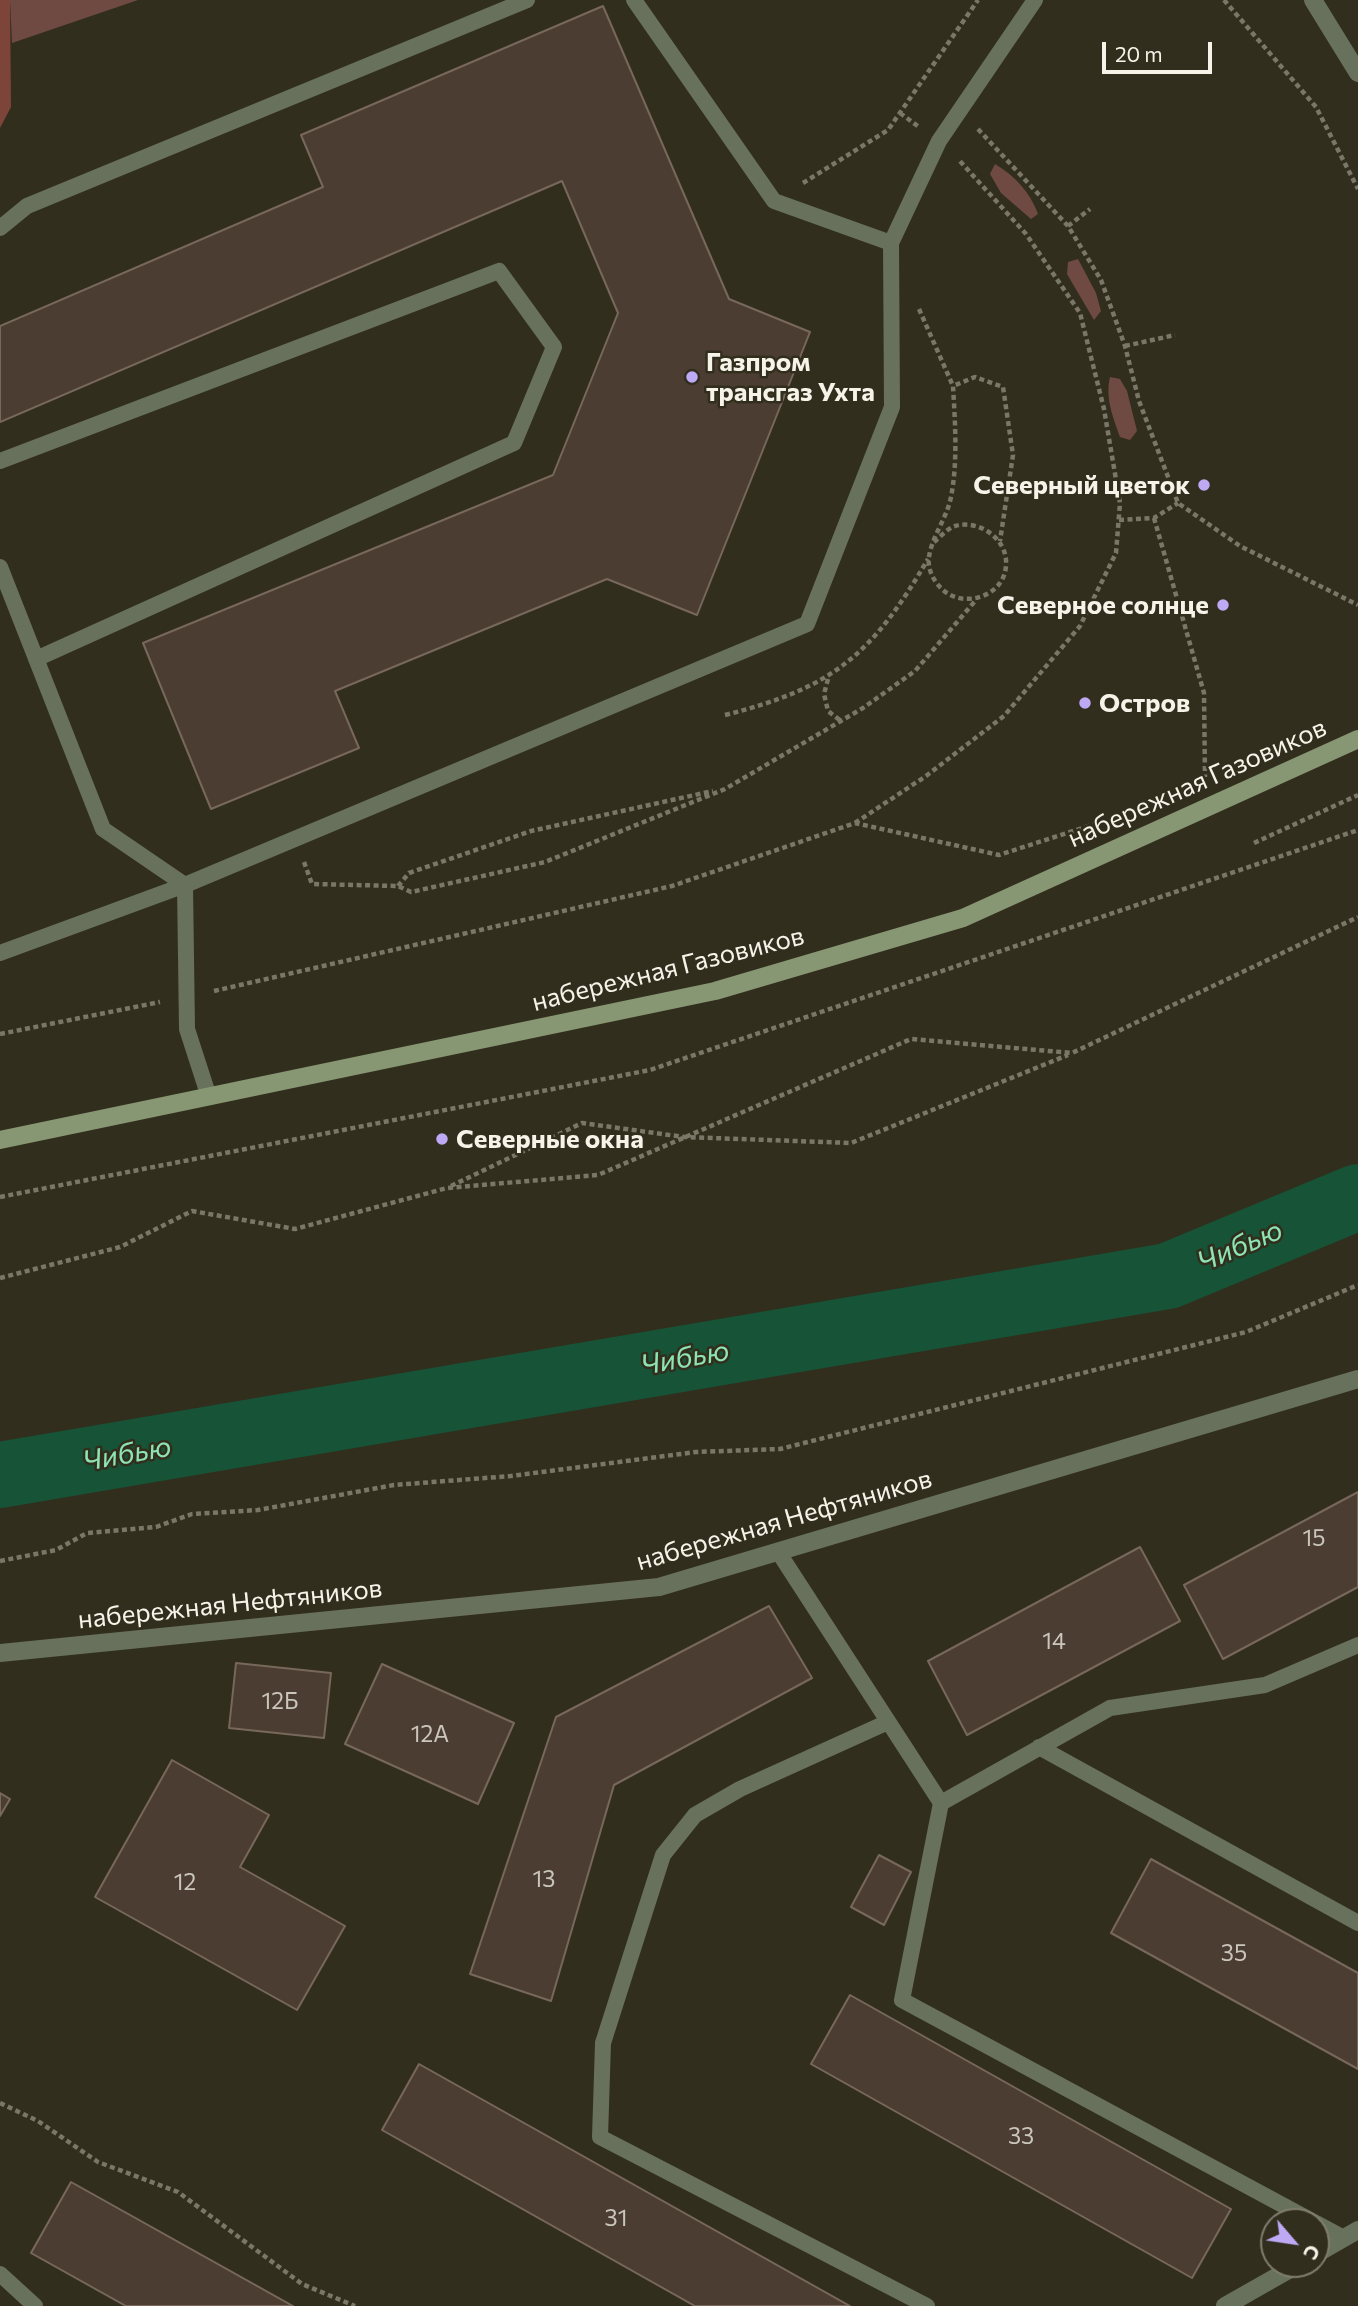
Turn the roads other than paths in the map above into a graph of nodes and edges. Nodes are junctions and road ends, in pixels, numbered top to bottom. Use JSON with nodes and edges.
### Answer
{"nodes":[{"id":1,"x":527,"y":0,"type":"edge"},
{"id":2,"x":634,"y":0,"type":"edge"},
{"id":3,"x":1035,"y":0,"type":"edge"},
{"id":4,"x":1313,"y":0,"type":"edge"},
{"id":5,"x":1358,"y":73,"type":"edge"},
{"id":6,"x":0,"y":228,"type":"edge"},
{"id":7,"x":891,"y":243,"type":"junction"},
{"id":8,"x":0,"y":461,"type":"edge"},
{"id":9,"x":0,"y":567,"type":"edge"},
{"id":10,"x":36,"y":659,"type":"junction"},
{"id":11,"x":1358,"y":739,"type":"edge"},
{"id":12,"x":185,"y":885,"type":"junction"},
{"id":13,"x":0,"y":954,"type":"edge"},
{"id":14,"x":209,"y":1097,"type":"junction"},
{"id":15,"x":0,"y":1140,"type":"edge"},
{"id":16,"x":1358,"y":1379,"type":"edge"},
{"id":17,"x":779,"y":1553,"type":"junction"},
{"id":18,"x":1358,"y":1644,"type":"edge"},
{"id":19,"x":0,"y":1653,"type":"edge"},
{"id":20,"x":888,"y":1722,"type":"junction"},
{"id":21,"x":1039,"y":1747,"type":"junction"},
{"id":22,"x":941,"y":1803,"type":"junction"},
{"id":23,"x":1358,"y":1923,"type":"edge"},
{"id":24,"x":1287,"y":2208,"type":"edge"},
{"id":25,"x":1330,"y":2228,"type":"edge"},
{"id":26,"x":1351,"y":2234,"type":"edge"},
{"id":27,"x":1330,"y":2246,"type":"edge"},
{"id":28,"x":0,"y":2274,"type":"edge"},
{"id":29,"x":1274,"y":2278,"type":"edge"},
{"id":30,"x":35,"y":2306,"type":"edge"},
{"id":31,"x":927,"y":2306,"type":"edge"},
{"id":32,"x":1225,"y":2306,"type":"edge"}],
"edges":[{"from":1,"to":6,"type":"lane"},
{"from":2,"to":7,"type":"lane"},
{"from":3,"to":7,"type":"lane"},
{"from":4,"to":5,"type":"street"},
{"from":7,"to":12,"type":"lane"},
{"from":8,"to":10,"type":"lane"},
{"from":9,"to":10,"type":"lane"},
{"from":10,"to":12,"type":"lane"},
{"from":11,"to":14,"type":"main road","name":"набережная Газовиков"},
{"from":12,"to":13,"type":"lane"},
{"from":12,"to":14,"type":"lane"},
{"from":14,"to":15,"type":"main road","name":"набережная Газовиков"},
{"from":16,"to":17,"type":"street","name":"набережная Нефтяников"},
{"from":17,"to":19,"type":"street","name":"набережная Нефтяников"},
{"from":17,"to":20,"type":"lane"},
{"from":18,"to":21,"type":"lane"},
{"from":20,"to":22,"type":"lane"},
{"from":20,"to":31,"type":"lane"},
{"from":21,"to":22,"type":"lane"},
{"from":21,"to":23,"type":"lane"},
{"from":22,"to":24,"type":"lane"},
{"from":25,"to":26,"type":"lane"},
{"from":26,"to":27,"type":"street"},
{"from":28,"to":30,"type":"lane"},
{"from":29,"to":32,"type":"street"}]}
